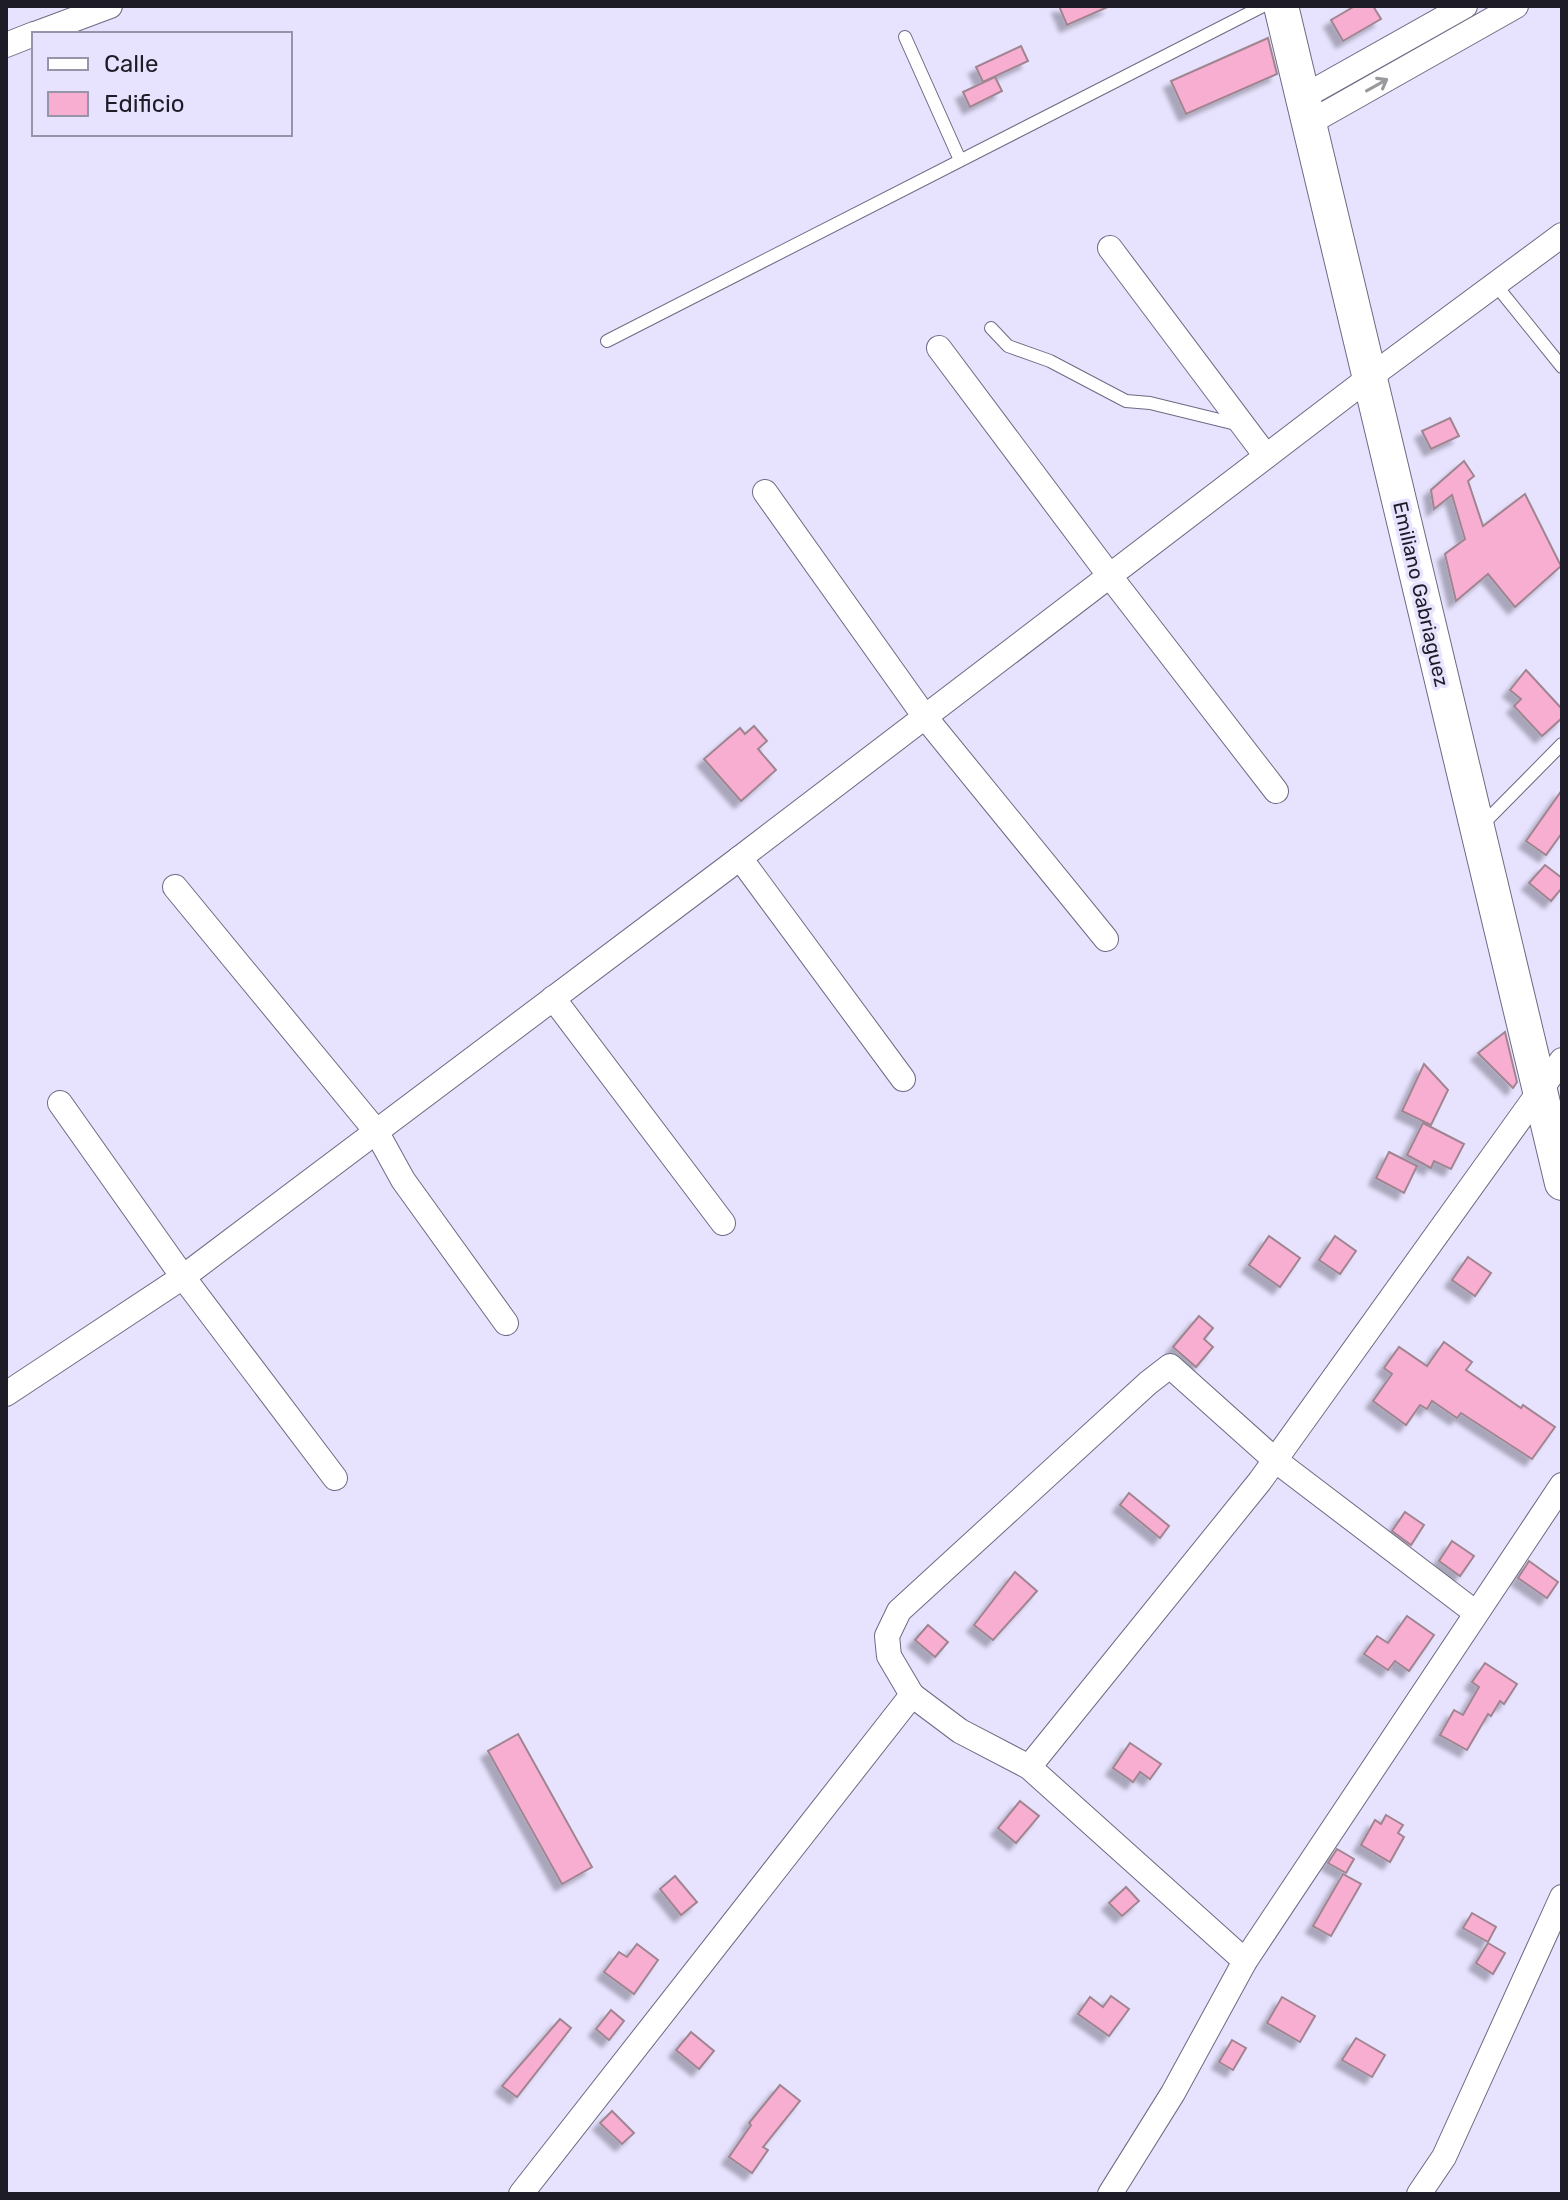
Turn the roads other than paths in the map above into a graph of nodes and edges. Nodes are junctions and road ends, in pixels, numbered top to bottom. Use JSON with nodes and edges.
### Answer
{"nodes":[{"id":1,"x":110,"y":6,"type":"edge"},
{"id":2,"x":1263,"y":6,"type":"edge"},
{"id":3,"x":1281,"y":6,"type":"edge"},
{"id":4,"x":1465,"y":6,"type":"edge"},
{"id":5,"x":1516,"y":6,"type":"edge"},
{"id":6,"x":39,"y":32,"type":"edge"},
{"id":7,"x":32,"y":35,"type":"edge"},
{"id":8,"x":905,"y":37,"type":"dead end"},
{"id":9,"x":6,"y":45,"type":"edge"},
{"id":10,"x":1306,"y":110,"type":"junction"},
{"id":11,"x":960,"y":160,"type":"junction"},
{"id":12,"x":1562,"y":235,"type":"edge"},
{"id":13,"x":1110,"y":248,"type":"dead end"},
{"id":14,"x":1495,"y":284,"type":"junction"},
{"id":15,"x":991,"y":328,"type":"dead end"},
{"id":16,"x":607,"y":341,"type":"dead end"},
{"id":17,"x":939,"y":348,"type":"dead end"},
{"id":18,"x":1562,"y":367,"type":"edge"},
{"id":19,"x":1370,"y":377,"type":"junction"},
{"id":20,"x":1244,"y":425,"type":"junction"},
{"id":21,"x":1266,"y":456,"type":"junction"},
{"id":22,"x":765,"y":492,"type":"dead end"},
{"id":23,"x":1109,"y":575,"type":"junction"},
{"id":24,"x":925,"y":717,"type":"junction"},
{"id":25,"x":1562,"y":744,"type":"edge"},
{"id":26,"x":1276,"y":791,"type":"dead end"},
{"id":27,"x":1477,"y":829,"type":"junction"},
{"id":28,"x":740,"y":858,"type":"junction"},
{"id":29,"x":175,"y":887,"type":"dead end"},
{"id":30,"x":1106,"y":939,"type":"dead end"},
{"id":31,"x":553,"y":998,"type":"junction"},
{"id":32,"x":1562,"y":1060,"type":"edge"},
{"id":33,"x":903,"y":1079,"type":"dead end"},
{"id":34,"x":1539,"y":1092,"type":"junction"},
{"id":35,"x":60,"y":1103,"type":"dead end"},
{"id":36,"x":376,"y":1131,"type":"junction"},
{"id":37,"x":1562,"y":1183,"type":"edge"},
{"id":38,"x":723,"y":1223,"type":"dead end"},
{"id":39,"x":183,"y":1277,"type":"junction"},
{"id":40,"x":506,"y":1323,"type":"dead end"},
{"id":41,"x":6,"y":1394,"type":"edge"},
{"id":42,"x":1275,"y":1460,"type":"junction"},
{"id":43,"x":335,"y":1478,"type":"dead end"},
{"id":44,"x":1562,"y":1485,"type":"edge"},
{"id":45,"x":1476,"y":1613,"type":"junction"},
{"id":46,"x":912,"y":1695,"type":"junction"},
{"id":47,"x":1029,"y":1767,"type":"junction"},
{"id":48,"x":1562,"y":1897,"type":"edge"},
{"id":49,"x":1245,"y":1961,"type":"junction"},
{"id":50,"x":521,"y":2194,"type":"edge"},
{"id":51,"x":1110,"y":2194,"type":"edge"},
{"id":52,"x":1419,"y":2194,"type":"edge"}],
"edges":[{"from":1,"to":6,"type":"street"},
{"from":2,"to":11,"type":"lane"},
{"from":3,"to":10,"type":"main road","name":"Emiliano Gabriaguez"},
{"from":4,"to":10,"type":"street"},
{"from":10,"to":5,"type":"street","one_way":true},
{"from":7,"to":9,"type":"street"},
{"from":8,"to":11,"type":"lane"},
{"from":10,"to":19,"type":"main road","name":"Emiliano Gabriaguez"},
{"from":11,"to":16,"type":"lane"},
{"from":12,"to":14,"type":"street"},
{"from":13,"to":20,"type":"street"},
{"from":14,"to":18,"type":"lane"},
{"from":14,"to":19,"type":"street"},
{"from":15,"to":20,"type":"lane"},
{"from":17,"to":23,"type":"street"},
{"from":19,"to":21,"type":"street"},
{"from":19,"to":27,"type":"main road","name":"Emiliano Gabriaguez"},
{"from":20,"to":21,"type":"street"},
{"from":21,"to":23,"type":"street"},
{"from":22,"to":24,"type":"street"},
{"from":23,"to":24,"type":"street"},
{"from":23,"to":26,"type":"street"},
{"from":24,"to":28,"type":"street"},
{"from":24,"to":30,"type":"street"},
{"from":25,"to":27,"type":"lane"},
{"from":27,"to":34,"type":"main road","name":"Emiliano Gabriaguez"},
{"from":28,"to":31,"type":"street"},
{"from":28,"to":33,"type":"street"},
{"from":29,"to":36,"type":"street"},
{"from":31,"to":36,"type":"street"},
{"from":31,"to":38,"type":"street"},
{"from":32,"to":34,"type":"street"},
{"from":34,"to":37,"type":"main road","name":"Emiliano Gabriaguez"},
{"from":34,"to":42,"type":"street"},
{"from":35,"to":39,"type":"street"},
{"from":36,"to":39,"type":"street"},
{"from":36,"to":40,"type":"street"},
{"from":39,"to":41,"type":"street"},
{"from":39,"to":43,"type":"street"},
{"from":42,"to":45,"type":"street"},
{"from":42,"to":46,"type":"street"},
{"from":42,"to":47,"type":"street"},
{"from":44,"to":45,"type":"street"},
{"from":45,"to":49,"type":"street"},
{"from":46,"to":47,"type":"street"},
{"from":46,"to":50,"type":"street"},
{"from":47,"to":49,"type":"street"},
{"from":48,"to":52,"type":"street"},
{"from":49,"to":51,"type":"street"}]}
